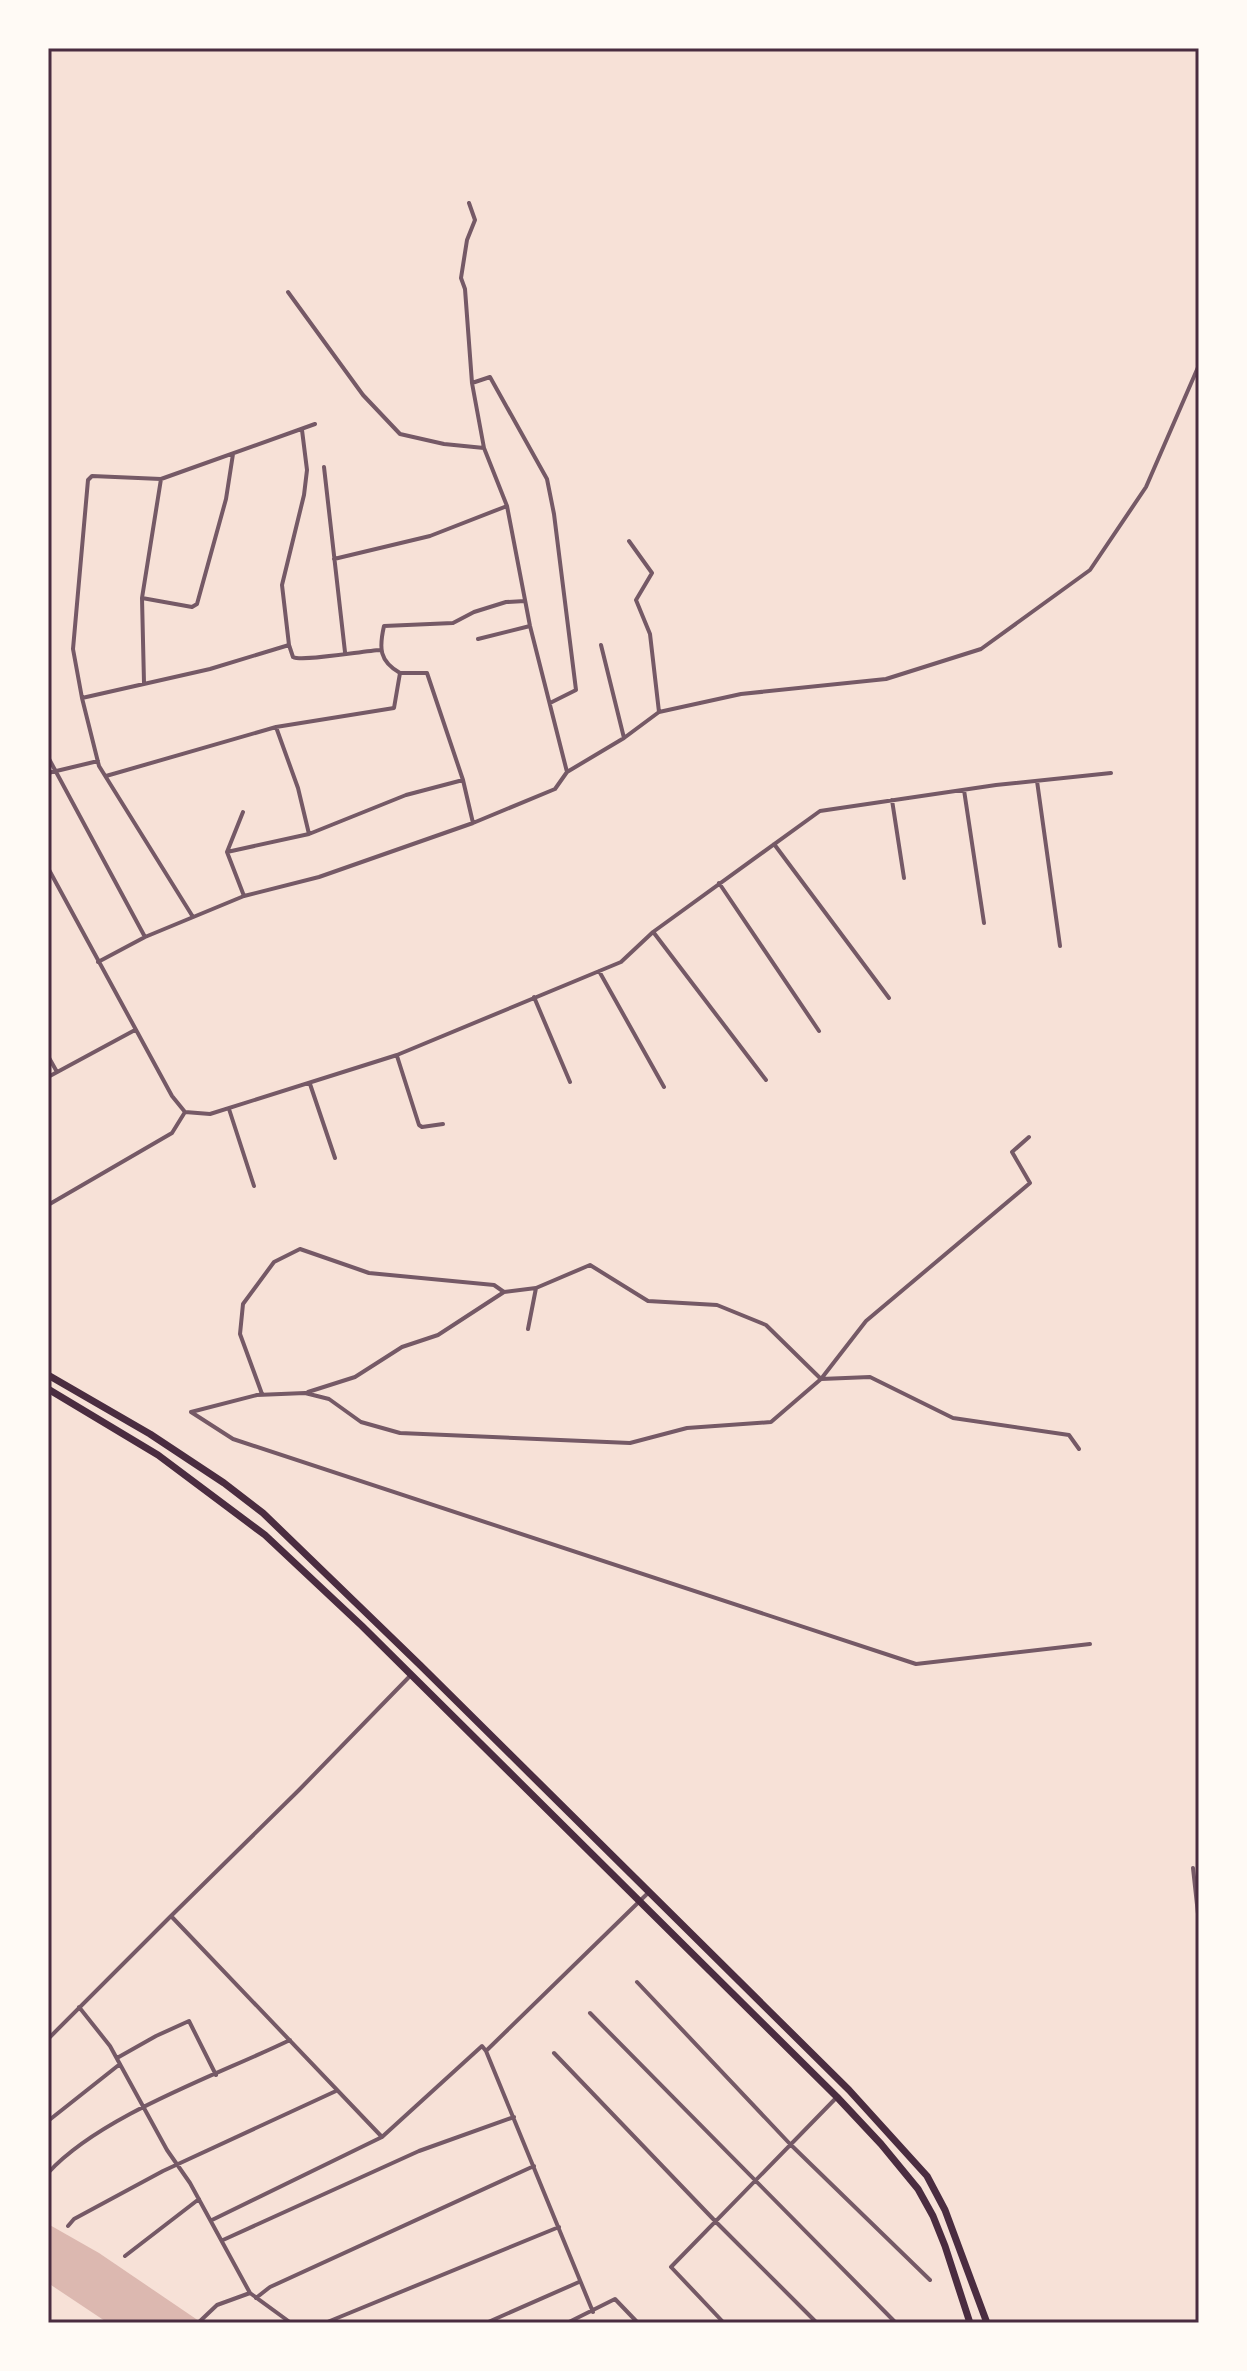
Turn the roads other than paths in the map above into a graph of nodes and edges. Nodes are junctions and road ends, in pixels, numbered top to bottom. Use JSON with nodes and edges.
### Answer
{"nodes":[{"id":1,"x":469,"y":203,"type":"dead end"},
{"id":2,"x":288,"y":292,"type":"dead end"},
{"id":3,"x":1199,"y":365,"type":"edge"},
{"id":4,"x":472,"y":383,"type":"junction"},
{"id":5,"x":315,"y":424,"type":"dead end"},
{"id":6,"x":302,"y":430,"type":"junction"},
{"id":7,"x":484,"y":448,"type":"junction"},
{"id":8,"x":233,"y":454,"type":"junction"},
{"id":9,"x":324,"y":467,"type":"dead end"},
{"id":10,"x":161,"y":479,"type":"junction"},
{"id":11,"x":507,"y":506,"type":"junction"},
{"id":12,"x":629,"y":541,"type":"dead end"},
{"id":13,"x":334,"y":559,"type":"junction"},
{"id":14,"x":142,"y":598,"type":"junction"},
{"id":15,"x":525,"y":601,"type":"junction"},
{"id":16,"x":530,"y":626,"type":"junction"},
{"id":17,"x":478,"y":639,"type":"dead end"},
{"id":18,"x":289,"y":645,"type":"junction"},
{"id":19,"x":601,"y":645,"type":"dead end"},
{"id":20,"x":380,"y":650,"type":"junction"},
{"id":21,"x":345,"y":652,"type":"junction"},
{"id":22,"x":400,"y":673,"type":"junction"},
{"id":23,"x":144,"y":684,"type":"junction"},
{"id":24,"x":82,"y":698,"type":"junction"},
{"id":25,"x":550,"y":703,"type":"junction"},
{"id":26,"x":659,"y":712,"type":"junction"},
{"id":27,"x":276,"y":727,"type":"junction"},
{"id":28,"x":624,"y":738,"type":"junction"},
{"id":29,"x":48,"y":757,"type":"edge"},
{"id":30,"x":98,"y":761,"type":"junction"},
{"id":31,"x":51,"y":772,"type":"edge"},
{"id":32,"x":567,"y":772,"type":"junction"},
{"id":33,"x":1111,"y":773,"type":"dead end"},
{"id":34,"x":106,"y":776,"type":"junction"},
{"id":35,"x":463,"y":780,"type":"junction"},
{"id":36,"x":1037,"y":781,"type":"junction"},
{"id":37,"x":964,"y":790,"type":"junction"},
{"id":38,"x":892,"y":800,"type":"junction"},
{"id":39,"x":243,"y":812,"type":"dead end"},
{"id":40,"x":473,"y":823,"type":"junction"},
{"id":41,"x":309,"y":834,"type":"junction"},
{"id":42,"x":774,"y":844,"type":"junction"},
{"id":43,"x":227,"y":852,"type":"junction"},
{"id":44,"x":48,"y":868,"type":"edge"},
{"id":45,"x":904,"y":878,"type":"dead end"},
{"id":46,"x":719,"y":883,"type":"junction"},
{"id":47,"x":244,"y":896,"type":"junction"},
{"id":48,"x":193,"y":917,"type":"junction"},
{"id":49,"x":984,"y":923,"type":"dead end"},
{"id":50,"x":653,"y":932,"type":"junction"},
{"id":51,"x":145,"y":937,"type":"junction"},
{"id":52,"x":1060,"y":946,"type":"dead end"},
{"id":53,"x":98,"y":962,"type":"junction"},
{"id":54,"x":599,"y":971,"type":"junction"},
{"id":55,"x":534,"y":997,"type":"junction"},
{"id":56,"x":889,"y":998,"type":"dead end"},
{"id":57,"x":135,"y":1030,"type":"junction"},
{"id":58,"x":819,"y":1031,"type":"dead end"},
{"id":59,"x":397,"y":1055,"type":"junction"},
{"id":60,"x":48,"y":1056,"type":"edge"},
{"id":61,"x":57,"y":1072,"type":"junction"},
{"id":62,"x":48,"y":1077,"type":"edge"},
{"id":63,"x":766,"y":1080,"type":"dead end"},
{"id":64,"x":570,"y":1082,"type":"dead end"},
{"id":65,"x":310,"y":1083,"type":"junction"},
{"id":66,"x":664,"y":1087,"type":"dead end"},
{"id":67,"x":229,"y":1109,"type":"junction"},
{"id":68,"x":185,"y":1112,"type":"junction"},
{"id":69,"x":443,"y":1124,"type":"dead end"},
{"id":70,"x":1029,"y":1137,"type":"dead end"},
{"id":71,"x":335,"y":1158,"type":"dead end"},
{"id":72,"x":254,"y":1186,"type":"dead end"},
{"id":73,"x":48,"y":1205,"type":"edge"},
{"id":74,"x":536,"y":1288,"type":"junction"},
{"id":75,"x":504,"y":1292,"type":"junction"},
{"id":76,"x":528,"y":1329,"type":"dead end"},
{"id":77,"x":48,"y":1375,"type":"edge"},
{"id":78,"x":821,"y":1379,"type":"junction"},
{"id":79,"x":48,"y":1389,"type":"edge"},
{"id":80,"x":305,"y":1393,"type":"junction"},
{"id":81,"x":262,"y":1394,"type":"junction"},
{"id":82,"x":1079,"y":1449,"type":"dead end"},
{"id":83,"x":1090,"y":1644,"type":"dead end"},
{"id":84,"x":410,"y":1676,"type":"junction"},
{"id":85,"x":1193,"y":1868,"type":"dead end"},
{"id":86,"x":648,"y":1893,"type":"junction"},
{"id":87,"x":641,"y":1903,"type":"junction"},
{"id":88,"x":171,"y":1916,"type":"junction"},
{"id":89,"x":1199,"y":1923,"type":"edge"},
{"id":90,"x":637,"y":1982,"type":"dead end"},
{"id":91,"x":79,"y":2007,"type":"junction"},
{"id":92,"x":590,"y":2013,"type":"dead end"},
{"id":93,"x":48,"y":2039,"type":"edge"},
{"id":94,"x":290,"y":2040,"type":"junction"},
{"id":95,"x":486,"y":2051,"type":"junction"},
{"id":96,"x":554,"y":2053,"type":"dead end"},
{"id":97,"x":118,"y":2061,"type":"junction"},
{"id":98,"x":216,"y":2075,"type":"junction"},
{"id":99,"x":336,"y":2091,"type":"junction"},
{"id":100,"x":837,"y":2097,"type":"junction"},
{"id":101,"x":145,"y":2107,"type":"junction"},
{"id":102,"x":514,"y":2117,"type":"junction"},
{"id":103,"x":48,"y":2121,"type":"edge"},
{"id":104,"x":382,"y":2137,"type":"junction"},
{"id":105,"x":790,"y":2144,"type":"junction"},
{"id":106,"x":177,"y":2164,"type":"junction"},
{"id":107,"x":534,"y":2166,"type":"junction"},
{"id":108,"x":48,"y":2173,"type":"edge"},
{"id":109,"x":755,"y":2182,"type":"junction"},
{"id":110,"x":199,"y":2199,"type":"junction"},
{"id":111,"x":211,"y":2221,"type":"junction"},
{"id":112,"x":716,"y":2222,"type":"junction"},
{"id":113,"x":68,"y":2226,"type":"dead end"},
{"id":114,"x":559,"y":2227,"type":"junction"},
{"id":115,"x":223,"y":2240,"type":"junction"},
{"id":116,"x":125,"y":2256,"type":"dead end"},
{"id":117,"x":930,"y":2280,"type":"dead end"},
{"id":118,"x":579,"y":2282,"type":"junction"},
{"id":119,"x":250,"y":2293,"type":"junction"},
{"id":120,"x":256,"y":2298,"type":"junction"},
{"id":121,"x":593,"y":2312,"type":"junction"},
{"id":122,"x":200,"y":2321,"type":"edge"},
{"id":123,"x":291,"y":2323,"type":"edge"},
{"id":124,"x":325,"y":2323,"type":"edge"},
{"id":125,"x":486,"y":2323,"type":"edge"},
{"id":126,"x":567,"y":2323,"type":"edge"},
{"id":127,"x":638,"y":2323,"type":"edge"},
{"id":128,"x":724,"y":2323,"type":"edge"},
{"id":129,"x":817,"y":2323,"type":"edge"},
{"id":130,"x":896,"y":2323,"type":"edge"},
{"id":131,"x":970,"y":2323,"type":"edge"},
{"id":132,"x":987,"y":2323,"type":"edge"}],
"edges":[{"from":1,"to":4,"type":"street"},
{"from":2,"to":7,"type":"street"},
{"from":3,"to":26,"type":"street"},
{"from":4,"to":7,"type":"street"},
{"from":4,"to":25,"type":"street"},
{"from":5,"to":6,"type":"street"},
{"from":6,"to":8,"type":"street"},
{"from":6,"to":18,"type":"street"},
{"from":7,"to":11,"type":"street"},
{"from":8,"to":10,"type":"street"},
{"from":8,"to":14,"type":"street"},
{"from":9,"to":13,"type":"street"},
{"from":10,"to":14,"type":"street"},
{"from":10,"to":24,"type":"street"},
{"from":11,"to":13,"type":"street"},
{"from":11,"to":15,"type":"street"},
{"from":12,"to":26,"type":"street"},
{"from":13,"to":21,"type":"street"},
{"from":14,"to":23,"type":"street"},
{"from":15,"to":16,"type":"street"},
{"from":15,"to":20,"type":"street"},
{"from":16,"to":17,"type":"street"},
{"from":16,"to":25,"type":"street"},
{"from":18,"to":21,"type":"street"},
{"from":18,"to":23,"type":"street"},
{"from":19,"to":28,"type":"street"},
{"from":20,"to":21,"type":"street"},
{"from":20,"to":22,"type":"street"},
{"from":22,"to":27,"type":"street"},
{"from":22,"to":35,"type":"street"},
{"from":23,"to":24,"type":"street"},
{"from":24,"to":30,"type":"street"},
{"from":25,"to":32,"type":"street"},
{"from":26,"to":28,"type":"street"},
{"from":27,"to":34,"type":"street"},
{"from":27,"to":41,"type":"street"},
{"from":28,"to":32,"type":"street"},
{"from":29,"to":31,"type":"street"},
{"from":30,"to":31,"type":"street"},
{"from":30,"to":34,"type":"street"},
{"from":31,"to":51,"type":"street"},
{"from":32,"to":40,"type":"street"},
{"from":33,"to":36,"type":"street"},
{"from":34,"to":48,"type":"street"},
{"from":35,"to":40,"type":"street"},
{"from":35,"to":41,"type":"street"},
{"from":36,"to":37,"type":"street"},
{"from":36,"to":52,"type":"street"},
{"from":37,"to":38,"type":"street"},
{"from":37,"to":49,"type":"street"},
{"from":38,"to":42,"type":"street"},
{"from":38,"to":45,"type":"street"},
{"from":39,"to":43,"type":"street"},
{"from":40,"to":47,"type":"street"},
{"from":41,"to":43,"type":"street"},
{"from":42,"to":46,"type":"street"},
{"from":42,"to":56,"type":"street"},
{"from":43,"to":47,"type":"street"},
{"from":44,"to":53,"type":"street"},
{"from":46,"to":50,"type":"street"},
{"from":46,"to":58,"type":"street"},
{"from":47,"to":48,"type":"street"},
{"from":48,"to":51,"type":"street"},
{"from":50,"to":54,"type":"street"},
{"from":50,"to":63,"type":"street"},
{"from":51,"to":53,"type":"street"},
{"from":53,"to":57,"type":"street"},
{"from":54,"to":55,"type":"street"},
{"from":54,"to":66,"type":"street"},
{"from":55,"to":59,"type":"street"},
{"from":55,"to":64,"type":"street"},
{"from":57,"to":61,"type":"street"},
{"from":57,"to":68,"type":"street"},
{"from":59,"to":65,"type":"street"},
{"from":59,"to":69,"type":"street"},
{"from":60,"to":61,"type":"street"},
{"from":61,"to":62,"type":"street"},
{"from":65,"to":67,"type":"street"},
{"from":65,"to":71,"type":"street"},
{"from":67,"to":68,"type":"street"},
{"from":67,"to":72,"type":"street"},
{"from":68,"to":73,"type":"street"},
{"from":70,"to":78,"type":"street"},
{"from":74,"to":75,"type":"street"},
{"from":74,"to":76,"type":"street"},
{"from":74,"to":78,"type":"street"},
{"from":75,"to":80,"type":"street"},
{"from":75,"to":81,"type":"street"},
{"from":77,"to":86,"type":"highway"},
{"from":78,"to":80,"type":"street"},
{"from":78,"to":82,"type":"street"},
{"from":79,"to":84,"type":"highway"},
{"from":80,"to":81,"type":"street"},
{"from":81,"to":83,"type":"street"},
{"from":84,"to":87,"type":"highway"},
{"from":84,"to":88,"type":"street"},
{"from":85,"to":89,"type":"street"},
{"from":86,"to":87,"type":"street"},
{"from":86,"to":132,"type":"highway"},
{"from":87,"to":95,"type":"street"},
{"from":87,"to":100,"type":"highway"},
{"from":88,"to":91,"type":"street"},
{"from":88,"to":94,"type":"street"},
{"from":90,"to":105,"type":"street"},
{"from":91,"to":93,"type":"street"},
{"from":91,"to":97,"type":"street"},
{"from":92,"to":109,"type":"street"},
{"from":94,"to":98,"type":"street"},
{"from":94,"to":99,"type":"street"},
{"from":95,"to":102,"type":"street"},
{"from":95,"to":104,"type":"street"},
{"from":96,"to":112,"type":"street"},
{"from":97,"to":98,"type":"street"},
{"from":97,"to":101,"type":"street"},
{"from":97,"to":103,"type":"street"},
{"from":98,"to":101,"type":"street"},
{"from":99,"to":104,"type":"street"},
{"from":99,"to":106,"type":"street"},
{"from":100,"to":105,"type":"street"},
{"from":100,"to":131,"type":"highway"},
{"from":101,"to":106,"type":"street"},
{"from":101,"to":108,"type":"street"},
{"from":102,"to":107,"type":"street"},
{"from":102,"to":115,"type":"street"},
{"from":104,"to":111,"type":"street"},
{"from":105,"to":109,"type":"street"},
{"from":105,"to":117,"type":"street"},
{"from":106,"to":110,"type":"street"},
{"from":106,"to":113,"type":"street"},
{"from":107,"to":114,"type":"street"},
{"from":107,"to":120,"type":"street"},
{"from":109,"to":112,"type":"street"},
{"from":109,"to":130,"type":"street"},
{"from":110,"to":111,"type":"street"},
{"from":110,"to":116,"type":"street"},
{"from":111,"to":115,"type":"street"},
{"from":112,"to":128,"type":"street"},
{"from":112,"to":129,"type":"street"},
{"from":114,"to":118,"type":"street"},
{"from":114,"to":124,"type":"street"},
{"from":115,"to":119,"type":"street"},
{"from":118,"to":121,"type":"street"},
{"from":118,"to":125,"type":"street"},
{"from":119,"to":120,"type":"street"},
{"from":119,"to":122,"type":"street"},
{"from":120,"to":123,"type":"street"},
{"from":121,"to":126,"type":"street"},
{"from":121,"to":127,"type":"street"}]}
